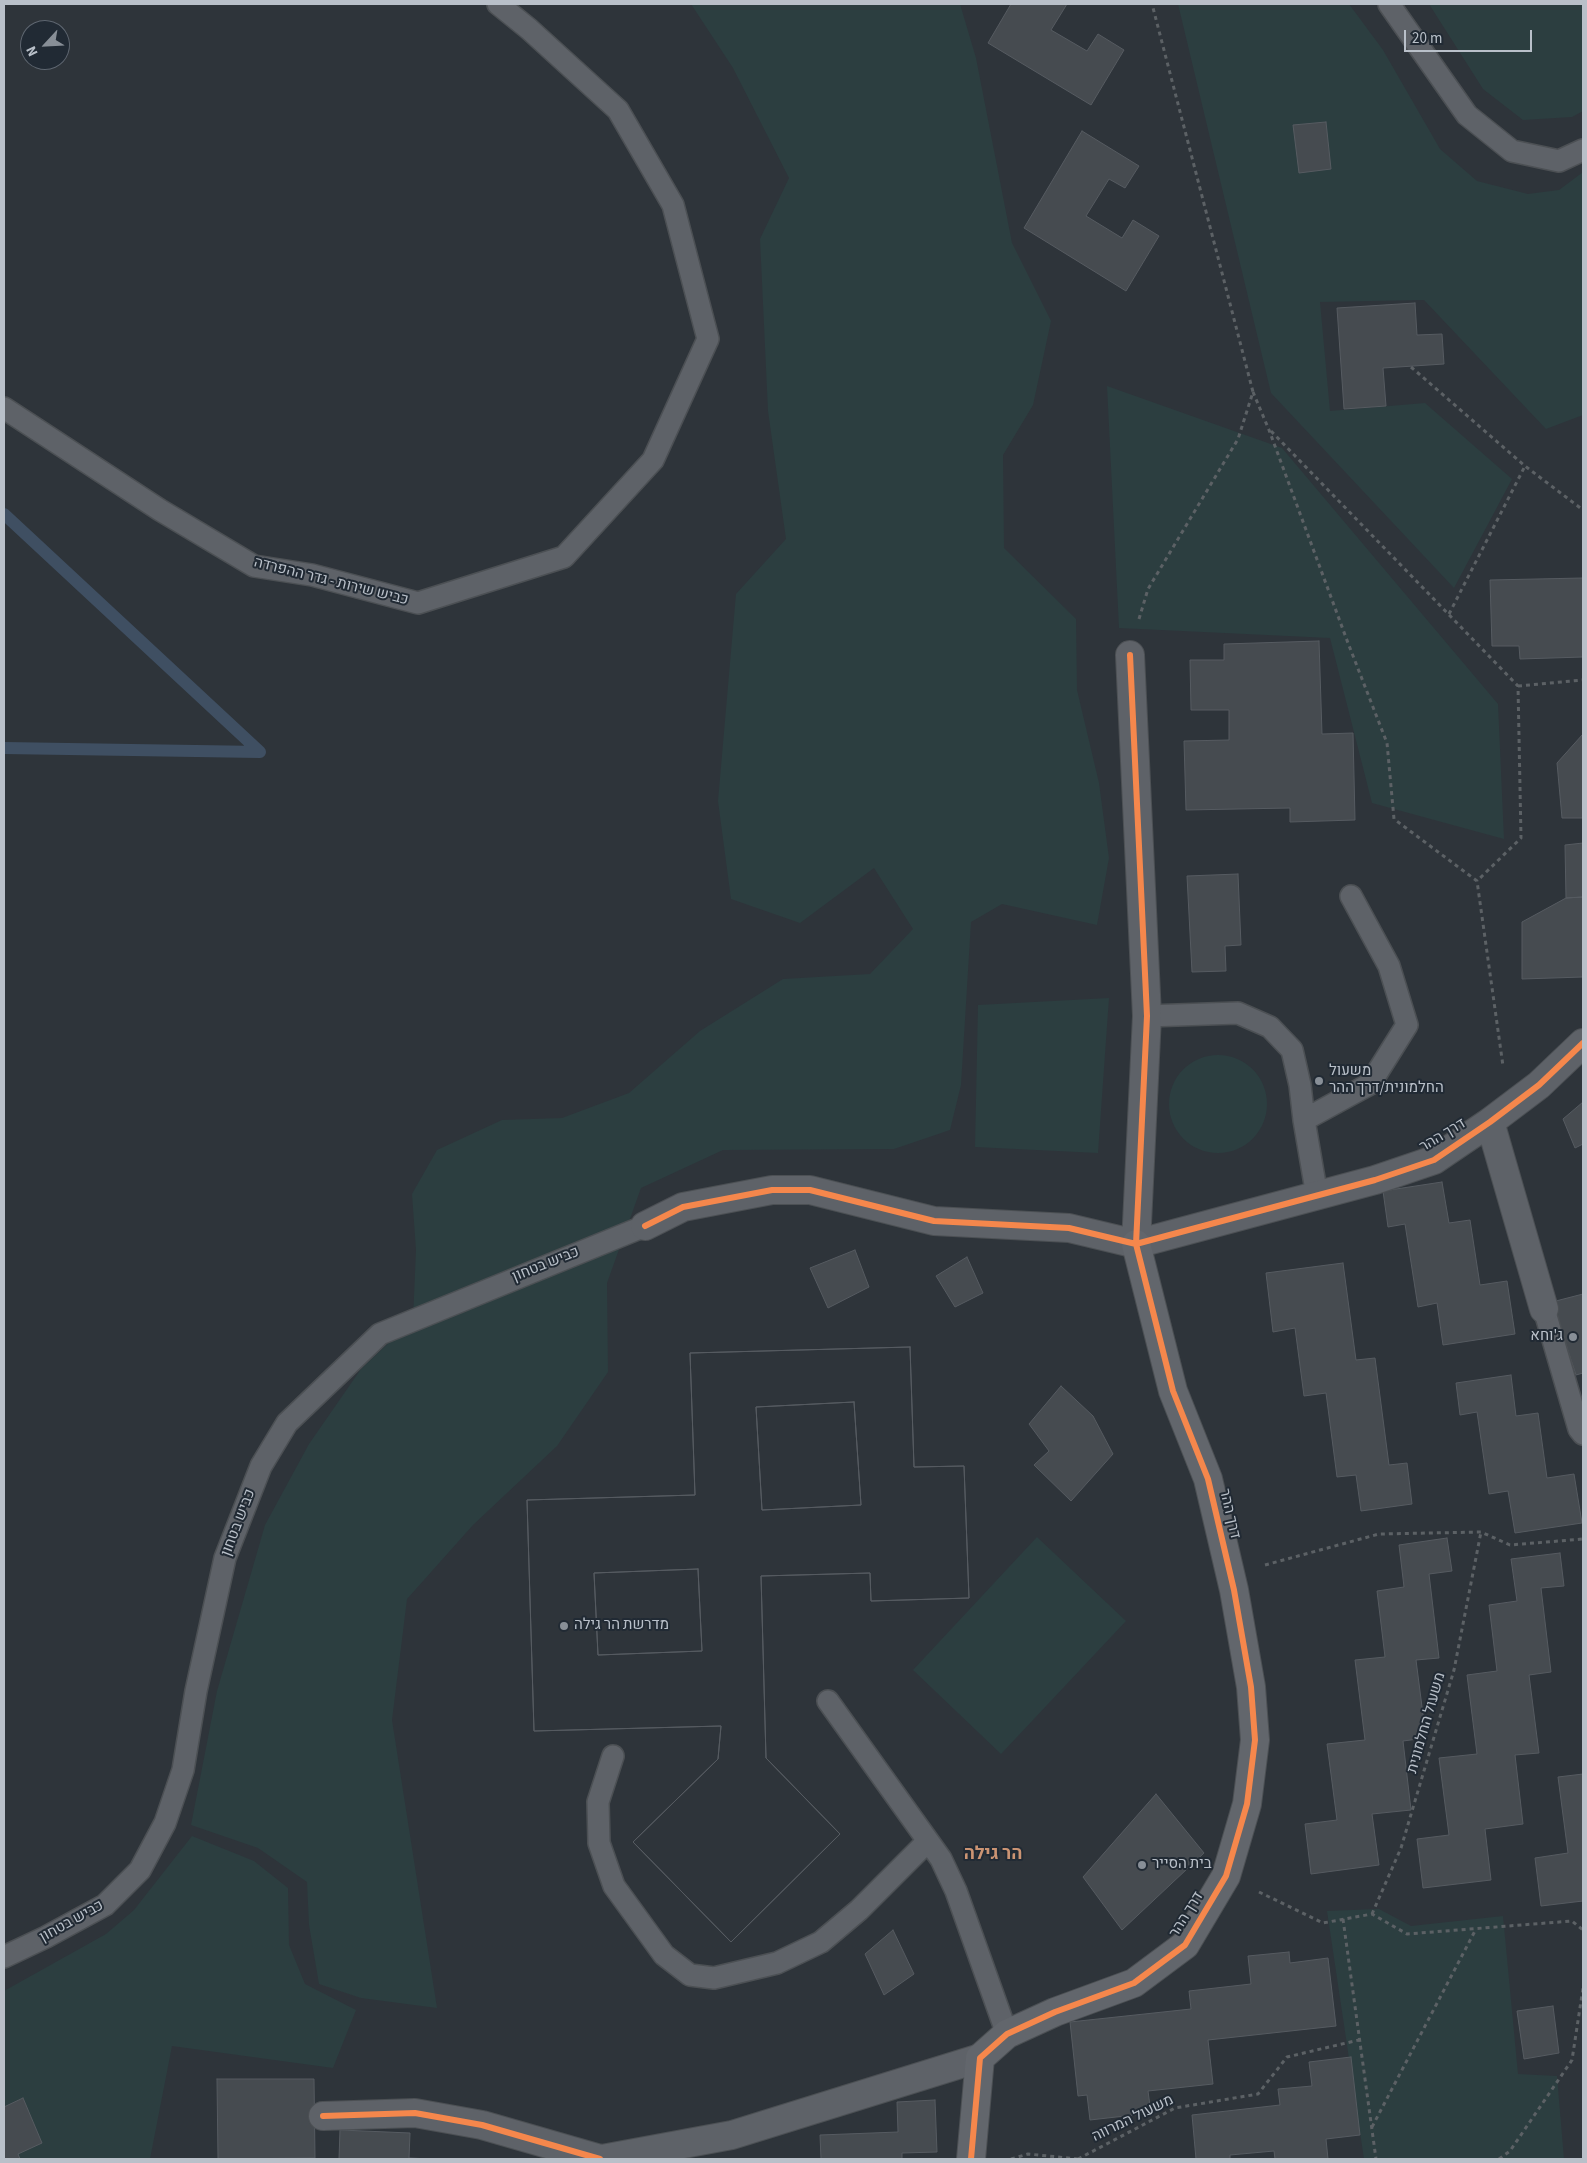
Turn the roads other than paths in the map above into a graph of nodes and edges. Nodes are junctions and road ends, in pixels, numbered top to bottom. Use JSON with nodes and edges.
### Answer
{"nodes":[{"id":1,"x":498,"y":4,"type":"edge"},
{"id":2,"x":1389,"y":4,"type":"edge"},
{"id":3,"x":1583,"y":150,"type":"edge"},
{"id":4,"x":4,"y":408,"type":"edge"},
{"id":5,"x":1130,"y":655,"type":"road end"},
{"id":6,"x":1351,"y":896,"type":"dead end"},
{"id":7,"x":1147,"y":1016,"type":"junction"},
{"id":8,"x":1583,"y":1043,"type":"edge"},
{"id":9,"x":1499,"y":1115,"type":"junction"},
{"id":10,"x":1304,"y":1120,"type":"junction"},
{"id":11,"x":1317,"y":1196,"type":"junction"},
{"id":12,"x":645,"y":1226,"type":"joint"},
{"id":13,"x":1136,"y":1244,"type":"junction"},
{"id":14,"x":1544,"y":1309,"type":"joint"},
{"id":15,"x":1583,"y":1434,"type":"edge"},
{"id":16,"x":828,"y":1701,"type":"dead end"},
{"id":17,"x":613,"y":1756,"type":"dead end"},
{"id":18,"x":928,"y":1841,"type":"junction"},
{"id":19,"x":4,"y":1957,"type":"edge"},
{"id":20,"x":1007,"y":2034,"type":"junction"},
{"id":21,"x":980,"y":2058,"type":"junction"},
{"id":22,"x":323,"y":2116,"type":"dead end"},
{"id":23,"x":601,"y":2159,"type":"edge"},
{"id":24,"x":971,"y":2159,"type":"edge"}],
"edges":[{"from":1,"to":4,"type":"lane","name":"כביש שירות - גדר ההפרדה"},
{"from":2,"to":3,"type":"lane"},
{"from":5,"to":7,"type":"street"},
{"from":6,"to":10,"type":"lane"},
{"from":7,"to":10,"type":"lane"},
{"from":7,"to":13,"type":"street"},
{"from":8,"to":9,"type":"street","name":"דרך ההר"},
{"from":9,"to":11,"type":"street","name":"דרך ההר"},
{"from":9,"to":14,"type":"street"},
{"from":10,"to":11,"type":"lane"},
{"from":11,"to":13,"type":"street","name":"דרך ההר"},
{"from":12,"to":13,"type":"street"},
{"from":12,"to":19,"type":"lane","name":"כביש בטחון"},
{"from":13,"to":20,"type":"street","name":"דרך ההר"},
{"from":14,"to":15,"type":"lane"},
{"from":16,"to":18,"type":"lane"},
{"from":17,"to":18,"type":"lane"},
{"from":18,"to":20,"type":"lane"},
{"from":20,"to":21,"type":"street","name":"דרך ההר"},
{"from":21,"to":23,"type":"street"},
{"from":21,"to":24,"type":"street"},
{"from":22,"to":23,"type":"street"}]}
